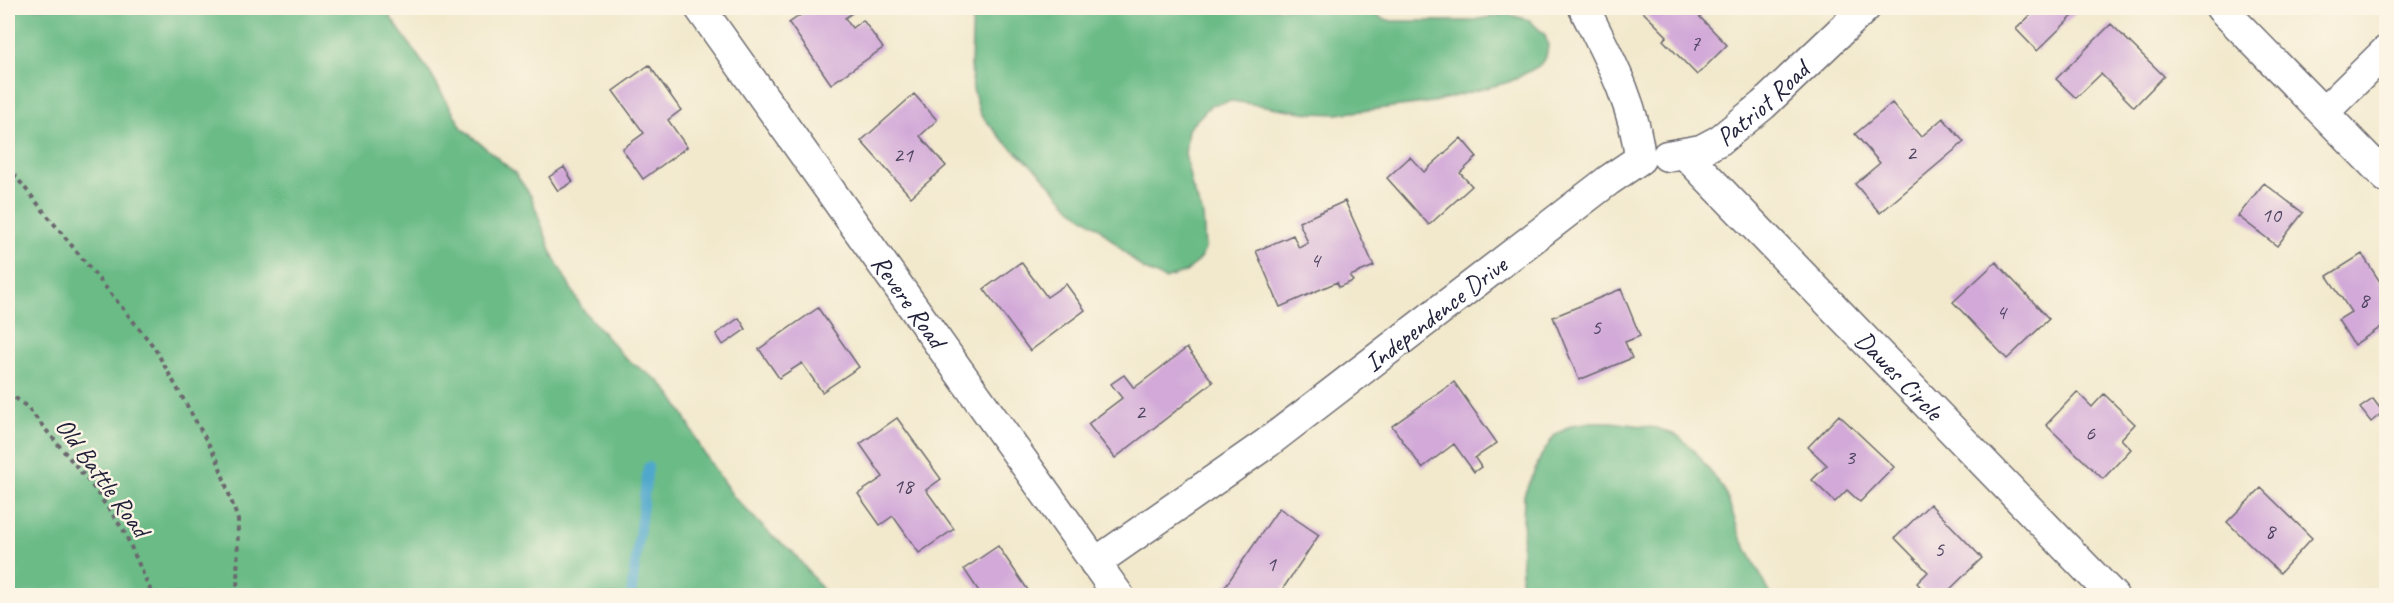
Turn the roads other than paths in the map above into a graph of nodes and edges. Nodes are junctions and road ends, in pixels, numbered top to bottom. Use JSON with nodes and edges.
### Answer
{"nodes":[{"id":1,"x":700,"y":8,"type":"edge"},
{"id":2,"x":1584,"y":8,"type":"edge"},
{"id":3,"x":1865,"y":8,"type":"edge"},
{"id":4,"x":2221,"y":8,"type":"edge"},
{"id":5,"x":2386,"y":51,"type":"edge"},
{"id":6,"x":2324,"y":112,"type":"junction"},
{"id":7,"x":1685,"y":154,"type":"junction"},
{"id":8,"x":1640,"y":159,"type":"junction"},
{"id":9,"x":2386,"y":177,"type":"edge"},
{"id":10,"x":1095,"y":563,"type":"junction"},
{"id":11,"x":1119,"y":596,"type":"edge"},
{"id":12,"x":2112,"y":596,"type":"edge"}],
"edges":[{"from":1,"to":10,"type":"street","name":"Revere Road"},
{"from":2,"to":8,"type":"street"},
{"from":3,"to":7,"type":"street","name":"Patriot Road"},
{"from":4,"to":6,"type":"street"},
{"from":5,"to":6,"type":"street"},
{"from":6,"to":9,"type":"street"},
{"from":7,"to":8,"type":"street","name":"Patriot Road"},
{"from":7,"to":12,"type":"street","name":"Dawes Circle"},
{"from":8,"to":10,"type":"street","name":"Independence Drive"},
{"from":10,"to":11,"type":"street","name":"Revere Road"}]}
